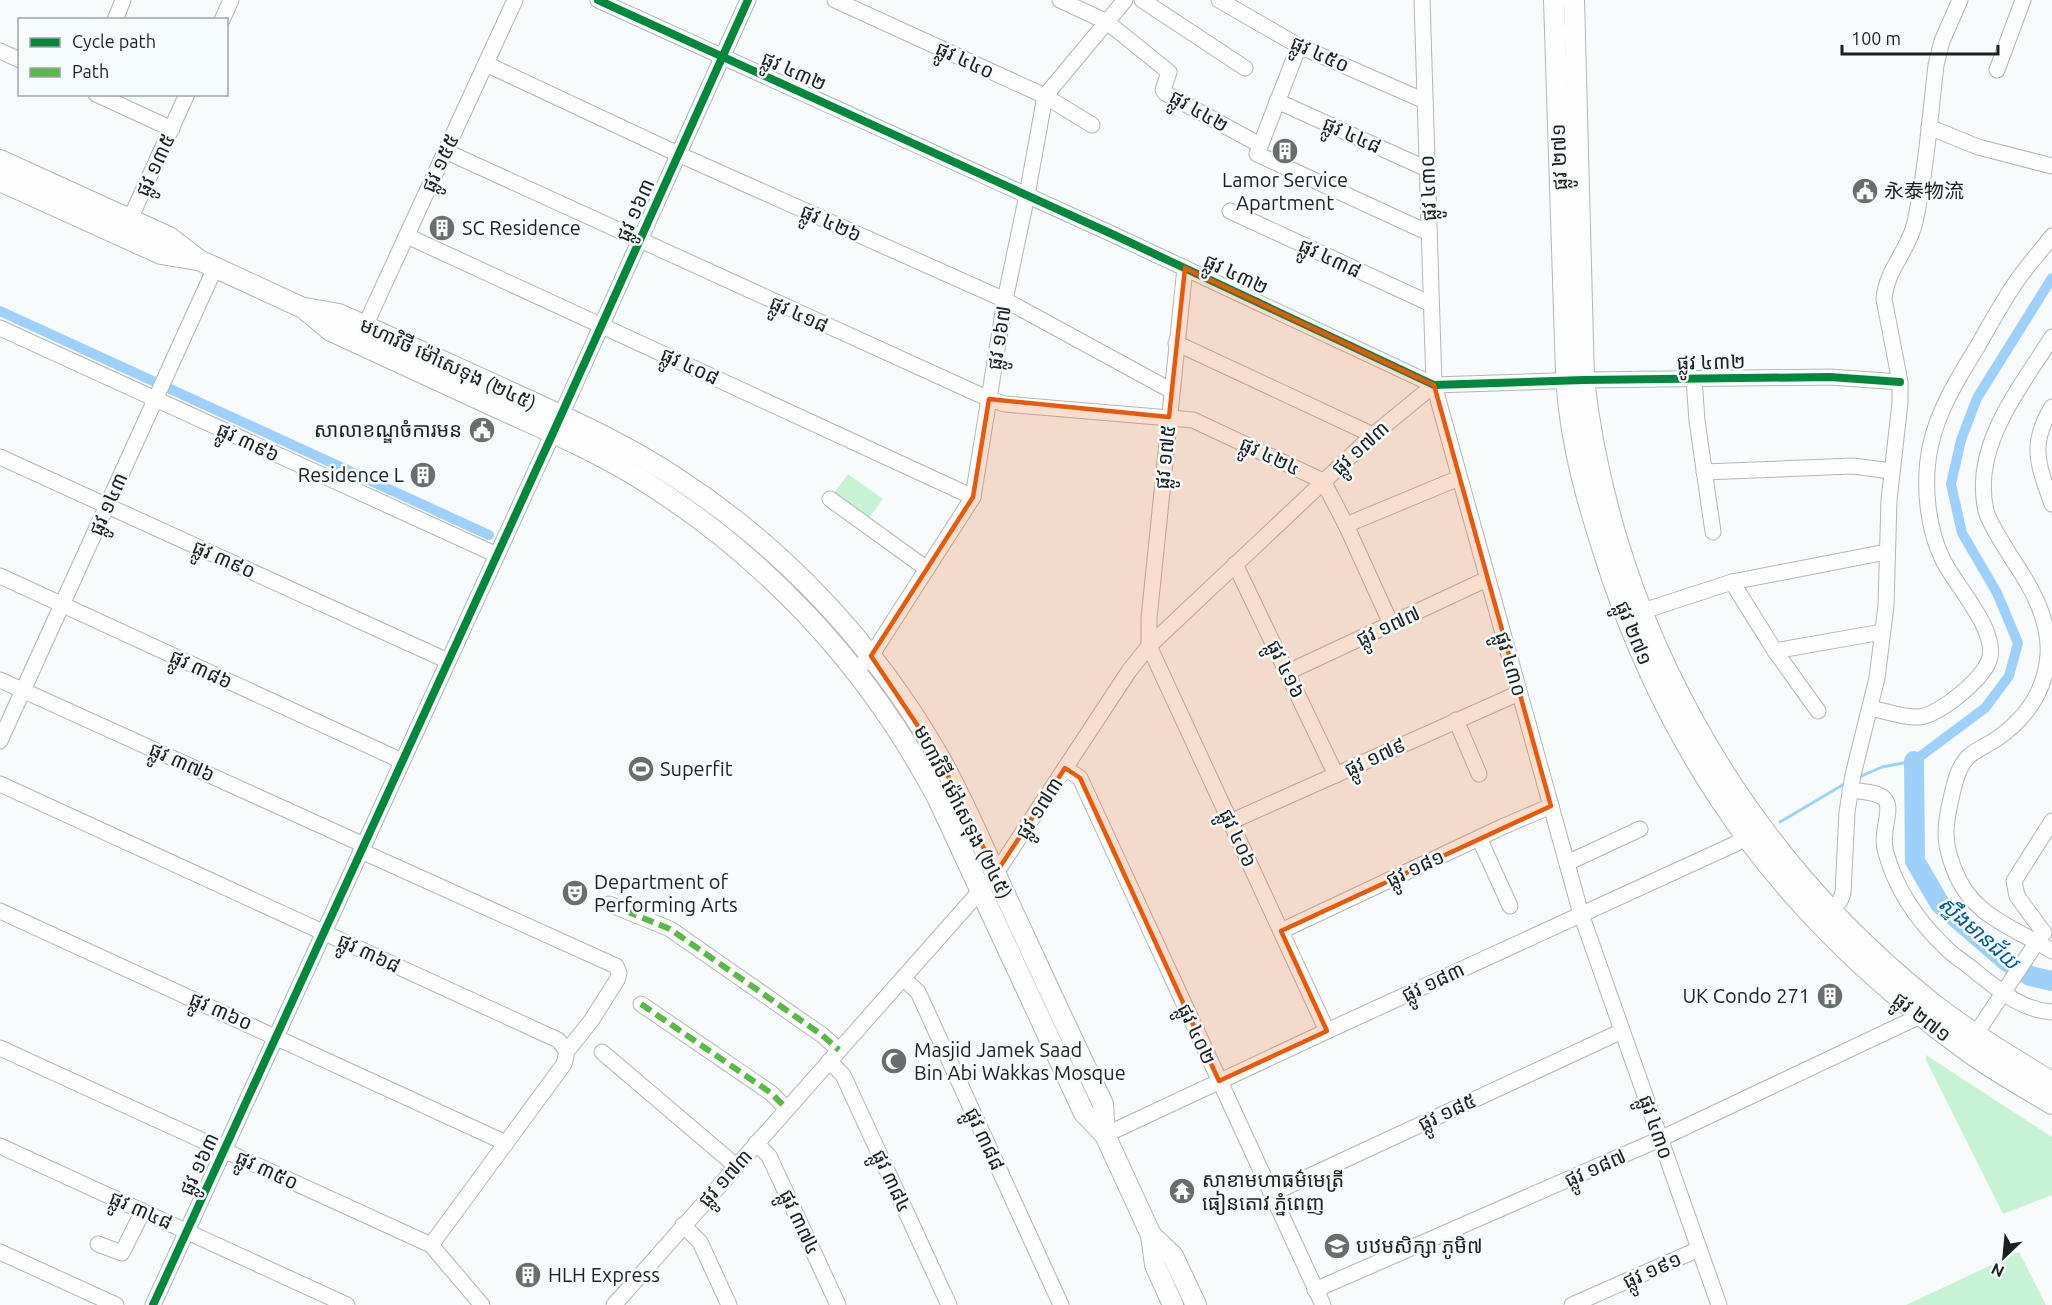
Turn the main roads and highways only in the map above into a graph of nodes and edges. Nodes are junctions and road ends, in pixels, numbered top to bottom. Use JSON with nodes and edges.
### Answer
{"nodes":[{"id":1,"x":1554,"y":0,"type":"edge"},
{"id":2,"x":1575,"y":0,"type":"edge"},
{"id":3,"x":0,"y":160,"type":"edge"},
{"id":4,"x":0,"y":181,"type":"edge"},
{"id":5,"x":126,"y":228,"type":"junction"},
{"id":6,"x":303,"y":308,"type":"junction"},
{"id":7,"x":1575,"y":381,"type":"junction"},
{"id":8,"x":557,"y":424,"type":"junction"},
{"id":9,"x":676,"y":477,"type":"junction"},
{"id":10,"x":665,"y":494,"type":"junction"},
{"id":11,"x":1752,"y":832,"type":"junction"},
{"id":12,"x":1045,"y":981,"type":"junction"},
{"id":13,"x":1026,"y":989,"type":"junction"},
{"id":14,"x":1925,"y":1009,"type":"junction"},
{"id":15,"x":2052,"y":1082,"type":"edge"},
{"id":16,"x":2052,"y":1104,"type":"edge"},
{"id":17,"x":1105,"y":1135,"type":"junction"},
{"id":18,"x":1152,"y":1235,"type":"junction"},
{"id":19,"x":1173,"y":1305,"type":"edge"},
{"id":20,"x":1196,"y":1305,"type":"edge"}],
"edges":[{"from":1,"to":7,"type":"main road","name":"ផ្លូវ ២៧១"},
{"from":2,"to":7,"type":"main road","name":"ផ្លូវ ២៧១"},
{"from":3,"to":5,"type":"main road","name":"មហាវិថី ម៉ៅសេទុង (២៤៥)"},
{"from":4,"to":5,"type":"main road","name":"មហាវិថី ម៉ៅសេទុង (២៤៥)"},
{"from":5,"to":6,"type":"main road","name":"មហាវិថី ម៉ៅសេទុង (២៤៥)"},
{"from":6,"to":8,"type":"main road","name":"មហាវិថី ម៉ៅសេទុង (២៤៥)"},
{"from":6,"to":8,"type":"main road","name":"មហាវិថី ម៉ៅសេទុង (២៤៥)"},
{"from":7,"to":11,"type":"main road","name":"ផ្លូវ ២៧១"},
{"from":7,"to":11,"type":"main road","name":"ផ្លូវ ២៧១"},
{"from":8,"to":9,"type":"main road","name":"មហាវិថី ម៉ៅសេទុង (២៤៥)"},
{"from":8,"to":10,"type":"main road","name":"មហាវិថី ម៉ៅសេទុង (២៤៥)"},
{"from":9,"to":10,"type":"main road"},
{"from":9,"to":12,"type":"main road","name":"មហាវិថី ម៉ៅសេទុង (២៤៥)"},
{"from":10,"to":13,"type":"main road","name":"មហាវិថី ម៉ៅសេទុង (២៤៥)"},
{"from":11,"to":14,"type":"main road","name":"ផ្លូវ ២៧១"},
{"from":11,"to":14,"type":"main road","name":"ផ្លូវ ២៧១"},
{"from":12,"to":13,"type":"main road"},
{"from":12,"to":17,"type":"main road","name":"មហាវិថី ម៉ៅសេទុង (២៤៥)"},
{"from":13,"to":17,"type":"main road","name":"មហាវិថី ម៉ៅសេទុង (២៤៥)"},
{"from":14,"to":15,"type":"main road","name":"ផ្លូវ ២៧១"},
{"from":14,"to":16,"type":"main road","name":"ផ្លូវ ២៧១"},
{"from":17,"to":18,"type":"main road","name":"មហាវិថី ម៉ៅសេទុង (២៤៥)"},
{"from":18,"to":19,"type":"main road","name":"មហាវិថី ម៉ៅសេទុង (២៤៥)"},
{"from":18,"to":20,"type":"main road","name":"មហាវិថី ម៉ៅសេទុង (២៤៥)"}]}
